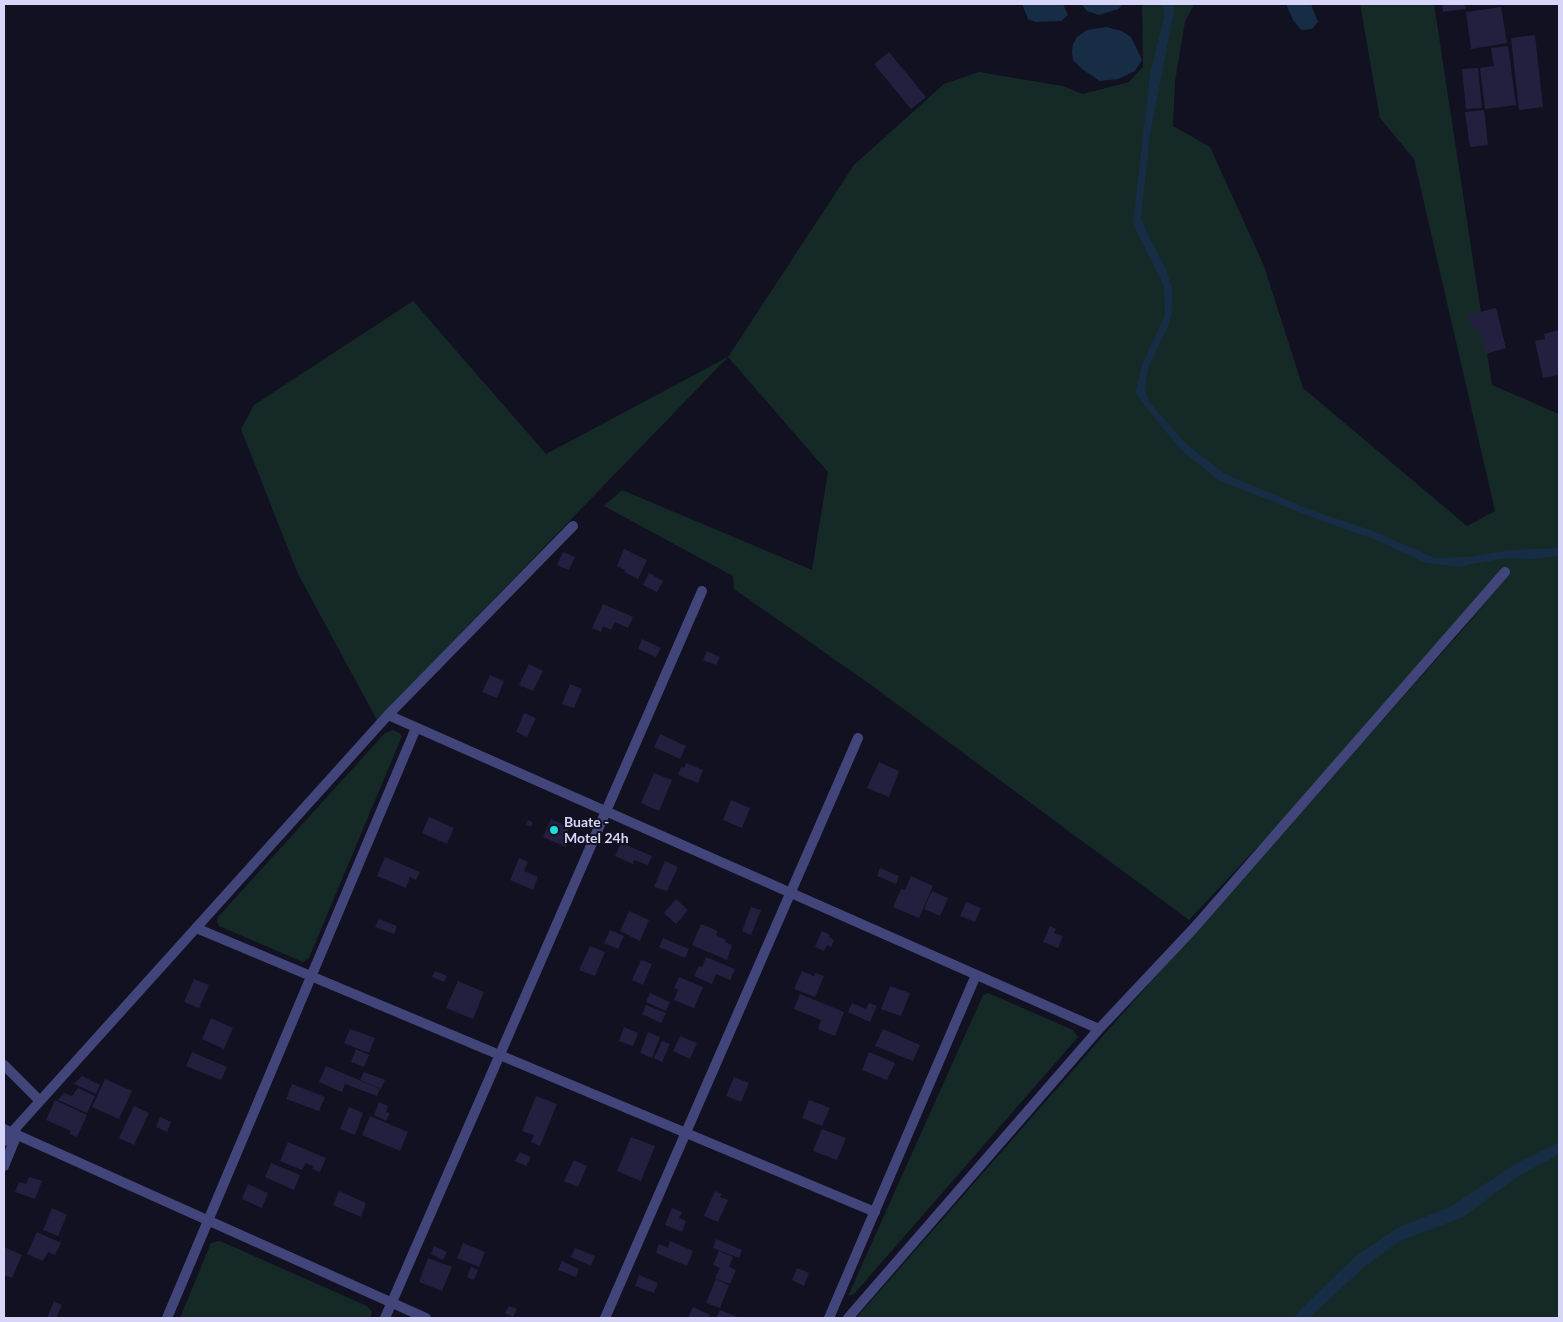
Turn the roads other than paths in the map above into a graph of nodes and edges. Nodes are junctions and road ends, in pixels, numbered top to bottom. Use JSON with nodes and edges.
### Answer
{"nodes":[{"id":1,"x":573,"y":526,"type":"dead end"},
{"id":2,"x":1505,"y":572,"type":"dead end"},
{"id":3,"x":702,"y":591,"type":"dead end"},
{"id":4,"x":388,"y":715,"type":"junction"},
{"id":5,"x":416,"y":728,"type":"junction"},
{"id":6,"x":858,"y":738,"type":"dead end"},
{"id":7,"x":606,"y":812,"type":"junction"},
{"id":8,"x":790,"y":893,"type":"junction"},
{"id":9,"x":196,"y":928,"type":"junction"},
{"id":10,"x":976,"y":975,"type":"junction"},
{"id":11,"x":311,"y":976,"type":"junction"},
{"id":12,"x":1099,"y":1029,"type":"junction"},
{"id":13,"x":500,"y":1055,"type":"junction"},
{"id":14,"x":4,"y":1065,"type":"edge"},
{"id":15,"x":40,"y":1101,"type":"junction"},
{"id":16,"x":686,"y":1133,"type":"junction"},
{"id":17,"x":8,"y":1136,"type":"edge"},
{"id":18,"x":4,"y":1166,"type":"edge"},
{"id":19,"x":875,"y":1212,"type":"junction"},
{"id":20,"x":208,"y":1220,"type":"junction"},
{"id":21,"x":392,"y":1303,"type":"junction"},
{"id":22,"x":167,"y":1318,"type":"edge"},
{"id":23,"x":385,"y":1318,"type":"edge"},
{"id":24,"x":426,"y":1318,"type":"edge"},
{"id":25,"x":605,"y":1318,"type":"edge"},
{"id":26,"x":829,"y":1318,"type":"edge"},
{"id":27,"x":848,"y":1318,"type":"edge"}],
"edges":[{"from":1,"to":4,"type":"street"},
{"from":2,"to":12,"type":"street"},
{"from":3,"to":7,"type":"street"},
{"from":4,"to":5,"type":"street"},
{"from":4,"to":9,"type":"street"},
{"from":5,"to":7,"type":"street"},
{"from":5,"to":11,"type":"street"},
{"from":6,"to":8,"type":"street"},
{"from":7,"to":8,"type":"street"},
{"from":7,"to":13,"type":"street"},
{"from":8,"to":10,"type":"street"},
{"from":8,"to":16,"type":"street"},
{"from":9,"to":11,"type":"street"},
{"from":9,"to":15,"type":"street"},
{"from":10,"to":12,"type":"street"},
{"from":10,"to":19,"type":"street"},
{"from":11,"to":13,"type":"street"},
{"from":11,"to":20,"type":"street"},
{"from":12,"to":27,"type":"street"},
{"from":13,"to":16,"type":"street"},
{"from":13,"to":21,"type":"street"},
{"from":14,"to":15,"type":"street"},
{"from":15,"to":17,"type":"street"},
{"from":16,"to":19,"type":"street"},
{"from":16,"to":25,"type":"street"},
{"from":17,"to":18,"type":"street"},
{"from":17,"to":20,"type":"street"},
{"from":19,"to":26,"type":"street"},
{"from":20,"to":21,"type":"street"},
{"from":20,"to":22,"type":"street"},
{"from":21,"to":23,"type":"street"},
{"from":21,"to":24,"type":"street"}]}
